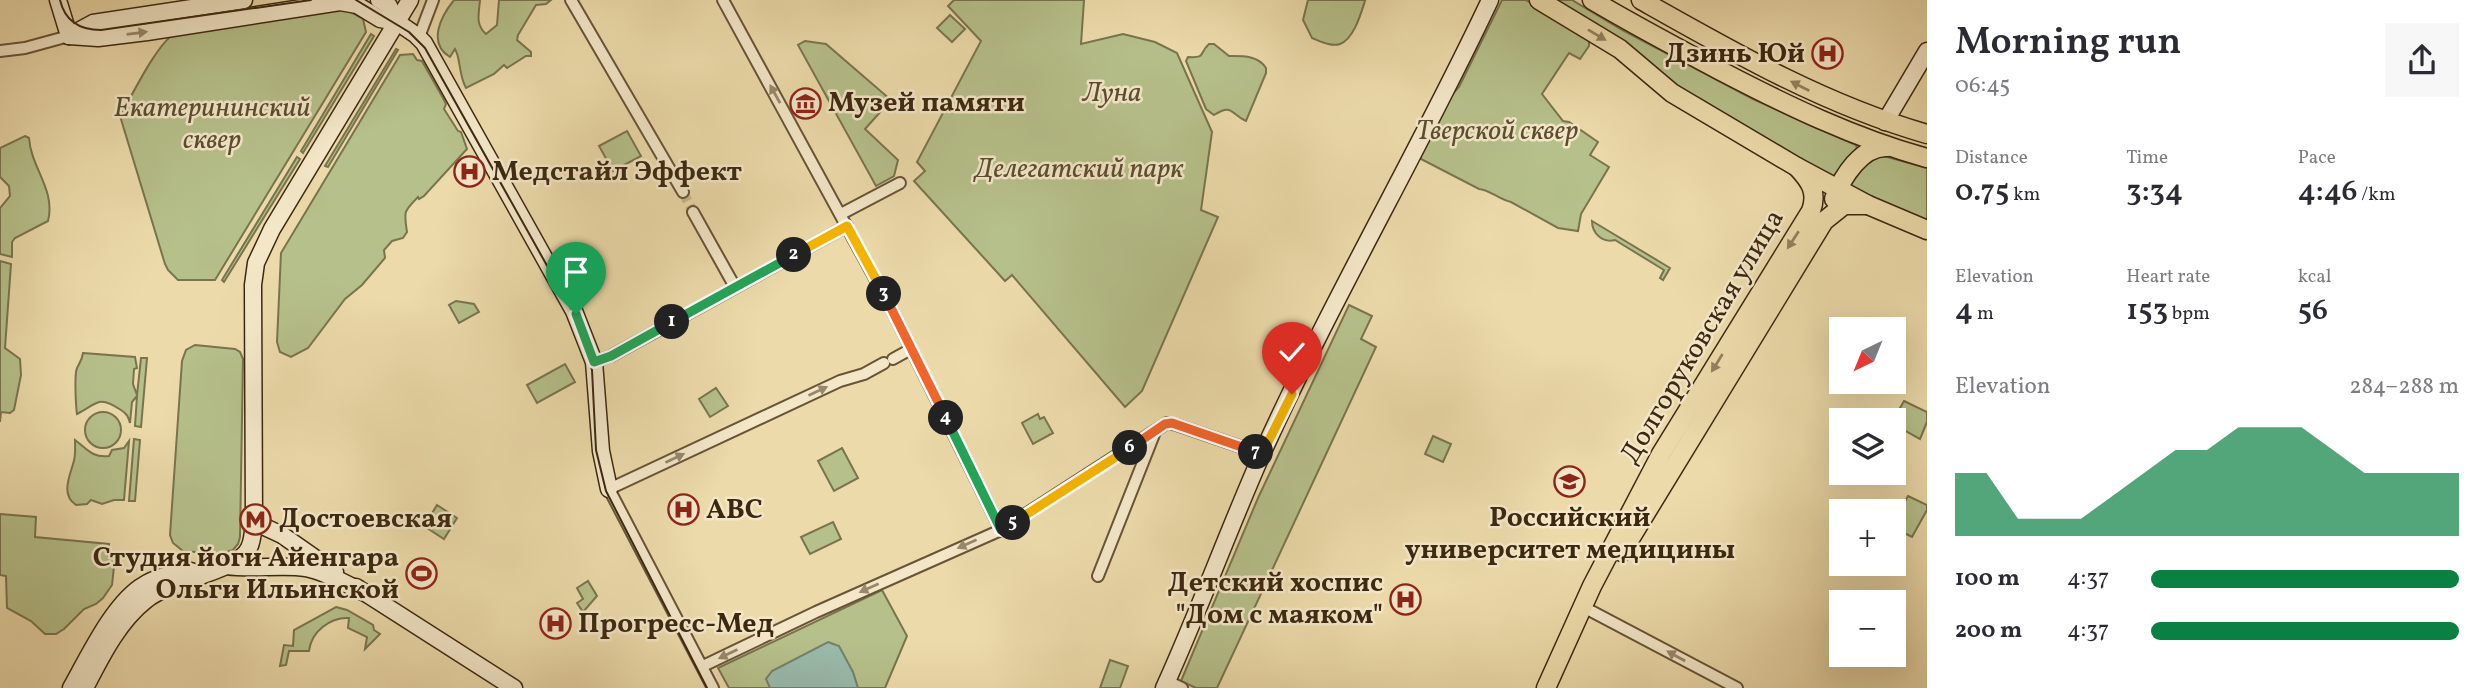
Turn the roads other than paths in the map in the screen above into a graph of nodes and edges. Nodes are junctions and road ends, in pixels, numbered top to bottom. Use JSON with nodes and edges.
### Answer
{"nodes":[{"id":1,"x":58,"y":0,"type":"edge"},
{"id":2,"x":244,"y":0,"type":"edge"},
{"id":3,"x":379,"y":0,"type":"edge"},
{"id":4,"x":410,"y":0,"type":"edge"},
{"id":5,"x":433,"y":0,"type":"edge"},
{"id":6,"x":571,"y":0,"type":"edge"},
{"id":7,"x":723,"y":0,"type":"edge"},
{"id":8,"x":1490,"y":0,"type":"edge"},
{"id":9,"x":1539,"y":0,"type":"edge"},
{"id":10,"x":1592,"y":0,"type":"edge"},
{"id":11,"x":1641,"y":0,"type":"edge"},
{"id":12,"x":397,"y":22,"type":"junction"},
{"id":13,"x":69,"y":36,"type":"junction"},
{"id":14,"x":419,"y":37,"type":"junction"},
{"id":15,"x":0,"y":51,"type":"edge"},
{"id":16,"x":1927,"y":51,"type":"edge"},
{"id":17,"x":1835,"y":103,"type":"junction"},
{"id":18,"x":1885,"y":122,"type":"junction"},
{"id":19,"x":1826,"y":123,"type":"junction"},
{"id":20,"x":1927,"y":134,"type":"edge"},
{"id":21,"x":1880,"y":144,"type":"junction"},
{"id":22,"x":1927,"y":158,"type":"edge"},
{"id":23,"x":1797,"y":167,"type":"junction"},
{"id":24,"x":900,"y":183,"type":"dead end"},
{"id":25,"x":1837,"y":190,"type":"junction"},
{"id":26,"x":683,"y":192,"type":"tunnel mouth"},
{"id":27,"x":1868,"y":205,"type":"junction"},
{"id":28,"x":693,"y":212,"type":"tunnel mouth"},
{"id":29,"x":841,"y":214,"type":"junction"},
{"id":30,"x":1817,"y":216,"type":"junction"},
{"id":31,"x":847,"y":226,"type":"junction"},
{"id":32,"x":1927,"y":230,"type":"edge"},
{"id":33,"x":735,"y":287,"type":"junction"},
{"id":34,"x":911,"y":349,"type":"junction"},
{"id":35,"x":594,"y":362,"type":"junction"},
{"id":36,"x":1155,"y":432,"type":"junction"},
{"id":37,"x":1262,"y":454,"type":"junction"},
{"id":38,"x":1668,"y":458,"type":"junction"},
{"id":39,"x":609,"y":489,"type":"junction"},
{"id":40,"x":254,"y":522,"type":"junction"},
{"id":41,"x":999,"y":525,"type":"junction"},
{"id":42,"x":228,"y":566,"type":"junction"},
{"id":43,"x":1098,"y":576,"type":"dead end"},
{"id":44,"x":363,"y":592,"type":"junction"},
{"id":45,"x":1591,"y":611,"type":"junction"},
{"id":46,"x":107,"y":635,"type":"junction"},
{"id":47,"x":703,"y":666,"type":"junction"},
{"id":48,"x":1171,"y":686,"type":"edge"},
{"id":49,"x":71,"y":688,"type":"edge"},
{"id":50,"x":85,"y":688,"type":"edge"},
{"id":51,"x":514,"y":688,"type":"edge"},
{"id":52,"x":713,"y":688,"type":"edge"},
{"id":53,"x":1546,"y":688,"type":"edge"},
{"id":54,"x":1556,"y":688,"type":"edge"},
{"id":55,"x":1737,"y":688,"type":"edge"}],
"edges":[{"from":1,"to":13,"type":"main road"},
{"from":2,"to":13,"type":"main road"},
{"from":3,"to":12,"type":"main road"},
{"from":4,"to":12,"type":"main road"},
{"from":5,"to":14,"type":"street"},
{"from":6,"to":26,"type":"street"},
{"from":29,"to":7,"type":"street","one_way":true},
{"from":8,"to":37,"type":"main road"},
{"from":9,"to":23,"type":"main road","one_way":true},
{"from":10,"to":19,"type":"main road"},
{"from":17,"to":11,"type":"main road","one_way":true},
{"from":13,"to":12,"type":"main road","one_way":true},
{"from":12,"to":14,"type":"main road"},
{"from":12,"to":40,"type":"main road"},
{"from":13,"to":15,"type":"street"},
{"from":14,"to":35,"type":"main road"},
{"from":16,"to":18,"type":"main road"},
{"from":17,"to":18,"type":"main road"},
{"from":17,"to":19,"type":"main road"},
{"from":18,"to":20,"type":"main road"},
{"from":18,"to":21,"type":"street"},
{"from":19,"to":21,"type":"main road"},
{"from":21,"to":22,"type":"main road"},
{"from":21,"to":25,"type":"main road"},
{"from":23,"to":25,"type":"main road"},
{"from":23,"to":30,"type":"main road","name":"Долгоруковская улица"},
{"from":24,"to":29,"type":"street"},
{"from":25,"to":27,"type":"main road"},
{"from":25,"to":30,"type":"main road"},
{"from":27,"to":30,"type":"main road","name":"Долгоруковская улица"},
{"from":27,"to":32,"type":"main road"},
{"from":28,"to":33,"type":"street"},
{"from":29,"to":31,"type":"street"},
{"from":30,"to":38,"type":"main road","name":"Долгоруковская улица"},
{"from":31,"to":33,"type":"street"},
{"from":31,"to":34,"type":"street"},
{"from":33,"to":35,"type":"street"},
{"from":39,"to":34,"type":"street","one_way":true},
{"from":34,"to":41,"type":"street"},
{"from":35,"to":39,"type":"main road"},
{"from":36,"to":37,"type":"street"},
{"from":36,"to":41,"type":"street"},
{"from":36,"to":43,"type":"street"},
{"from":37,"to":48,"type":"main road"},
{"from":38,"to":45,"type":"main road","name":"Долгоруковская улица"},
{"from":38,"to":53,"type":"main road","name":"Долгоруковская улица"},
{"from":39,"to":47,"type":"street"},
{"from":40,"to":42,"type":"main road"},
{"from":40,"to":44,"type":"main road"},
{"from":41,"to":47,"type":"street","one_way":true},
{"from":42,"to":44,"type":"main road"},
{"from":42,"to":46,"type":"main road"},
{"from":42,"to":46,"type":"main road"},
{"from":44,"to":51,"type":"main road"},
{"from":45,"to":54,"type":"main road","name":"Долгоруковская улица"},
{"from":55,"to":45,"type":"street","one_way":true},
{"from":46,"to":49,"type":"main road"},
{"from":46,"to":50,"type":"main road"},
{"from":47,"to":52,"type":"street"}]}
